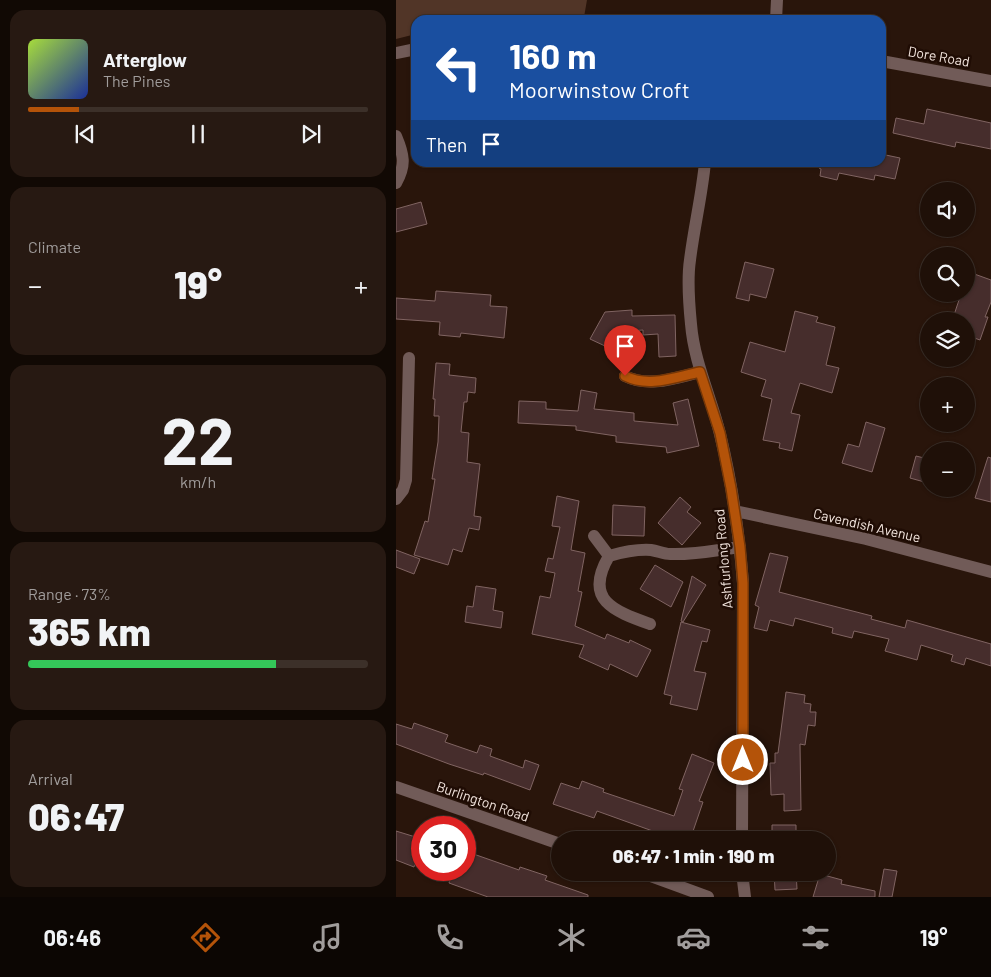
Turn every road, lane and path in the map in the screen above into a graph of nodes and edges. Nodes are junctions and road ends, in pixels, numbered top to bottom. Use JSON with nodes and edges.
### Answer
{"nodes":[{"id":1,"x":777,"y":0,"type":"edge"},
{"id":2,"x":776,"y":15,"type":"edge"},
{"id":3,"x":411,"y":50,"type":"edge"},
{"id":4,"x":396,"y":53,"type":"edge"},
{"id":5,"x":886,"y":62,"type":"edge"},
{"id":6,"x":991,"y":81,"type":"edge"},
{"id":7,"x":396,"y":136,"type":"edge"},
{"id":8,"x":705,"y":167,"type":"edge"},
{"id":9,"x":396,"y":183,"type":"edge"},
{"id":10,"x":409,"y":358,"type":"dead end"},
{"id":11,"x":700,"y":372,"type":"junction"},
{"id":12,"x":625,"y":376,"type":"dead end"},
{"id":13,"x":396,"y":499,"type":"edge"},
{"id":14,"x":735,"y":511,"type":"junction"},
{"id":15,"x":594,"y":536,"type":"dead end"},
{"id":16,"x":740,"y":547,"type":"junction"},
{"id":17,"x":609,"y":556,"type":"junction"},
{"id":18,"x":991,"y":572,"type":"edge"},
{"id":19,"x":650,"y":624,"type":"dead end"},
{"id":20,"x":396,"y":787,"type":"edge"},
{"id":21,"x":742,"y":831,"type":"edge"},
{"id":22,"x":551,"y":841,"type":"edge"},
{"id":23,"x":664,"y":881,"type":"edge"},
{"id":24,"x":743,"y":881,"type":"edge"},
{"id":25,"x":708,"y":897,"type":"edge"},
{"id":26,"x":745,"y":897,"type":"edge"}],
"edges":[{"from":1,"to":2,"type":"street"},
{"from":3,"to":4,"type":"street"},
{"from":5,"to":6,"type":"street","name":"Dore Road"},
{"from":7,"to":9,"type":"street"},
{"from":8,"to":11,"type":"street","name":"Ashfurlong Road"},
{"from":10,"to":13,"type":"street"},
{"from":11,"to":12,"type":"street"},
{"from":11,"to":14,"type":"street","name":"Ashfurlong Road"},
{"from":14,"to":16,"type":"street","name":"Ashfurlong Road"},
{"from":14,"to":18,"type":"street","name":"Cavendish Avenue"},
{"from":15,"to":17,"type":"street"},
{"from":16,"to":17,"type":"street"},
{"from":16,"to":21,"type":"street","name":"Ashfurlong Road"},
{"from":17,"to":19,"type":"street"},
{"from":20,"to":22,"type":"street","name":"Burlington Road"},
{"from":23,"to":25,"type":"street"},
{"from":24,"to":26,"type":"street"}]}
